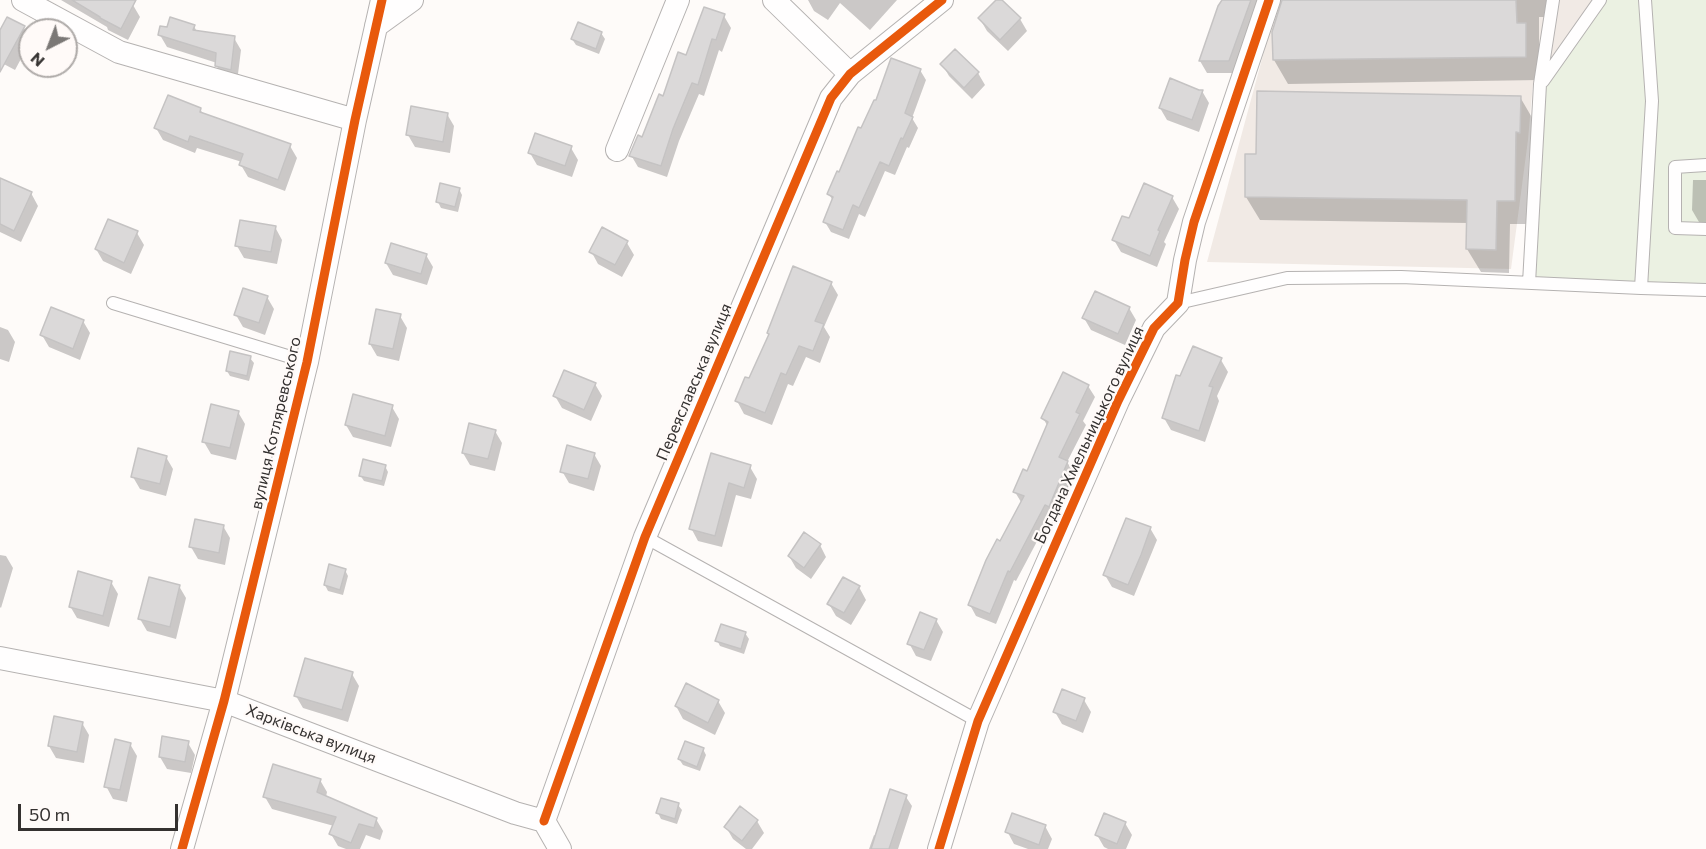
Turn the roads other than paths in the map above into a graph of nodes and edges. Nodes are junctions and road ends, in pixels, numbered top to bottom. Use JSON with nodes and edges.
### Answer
{"nodes":[{"id":1,"x":23,"y":0,"type":"edge"},
{"id":2,"x":382,"y":0,"type":"edge"},
{"id":3,"x":412,"y":0,"type":"edge"},
{"id":4,"x":678,"y":0,"type":"edge"},
{"id":5,"x":774,"y":0,"type":"edge"},
{"id":6,"x":942,"y":0,"type":"edge"},
{"id":7,"x":1269,"y":0,"type":"edge"},
{"id":8,"x":1553,"y":0,"type":"edge"},
{"id":9,"x":1600,"y":0,"type":"edge"},
{"id":10,"x":1645,"y":0,"type":"edge"},
{"id":11,"x":376,"y":26,"type":"junction"},
{"id":12,"x":850,"y":74,"type":"junction"},
{"id":13,"x":1540,"y":84,"type":"junction"},
{"id":14,"x":355,"y":120,"type":"junction"},
{"id":15,"x":617,"y":150,"type":"dead end"},
{"id":16,"x":1706,"y":165,"type":"edge"},
{"id":17,"x":1706,"y":229,"type":"edge"},
{"id":18,"x":1529,"y":283,"type":"junction"},
{"id":19,"x":1641,"y":288,"type":"junction"},
{"id":20,"x":1706,"y":290,"type":"edge"},
{"id":21,"x":113,"y":303,"type":"dead end"},
{"id":22,"x":1178,"y":303,"type":"junction"},
{"id":23,"x":307,"y":362,"type":"junction"},
{"id":24,"x":645,"y":537,"type":"junction"},
{"id":25,"x":0,"y":658,"type":"edge"},
{"id":26,"x":224,"y":701,"type":"junction"},
{"id":27,"x":978,"y":721,"type":"junction"},
{"id":28,"x":544,"y":821,"type":"junction"},
{"id":29,"x":182,"y":849,"type":"edge"},
{"id":30,"x":561,"y":849,"type":"edge"},
{"id":31,"x":939,"y":849,"type":"edge"}],
"edges":[{"from":1,"to":14,"type":"street"},
{"from":2,"to":11,"type":"street","name":"вулиця Котляревського"},
{"from":3,"to":11,"type":"street"},
{"from":4,"to":15,"type":"street"},
{"from":5,"to":12,"type":"street"},
{"from":6,"to":12,"type":"street","name":"Переяславська вулиця"},
{"from":7,"to":22,"type":"street"},
{"from":8,"to":13,"type":"lane"},
{"from":9,"to":13,"type":"lane"},
{"from":10,"to":19,"type":"lane"},
{"from":11,"to":14,"type":"street","name":"вулиця Котляревського"},
{"from":12,"to":24,"type":"street","name":"Переяславська вулиця"},
{"from":13,"to":18,"type":"lane"},
{"from":14,"to":23,"type":"street","name":"вулиця Котляревського"},
{"from":16,"to":17,"type":"lane"},
{"from":18,"to":19,"type":"lane"},
{"from":18,"to":22,"type":"lane"},
{"from":19,"to":20,"type":"lane"},
{"from":21,"to":23,"type":"lane"},
{"from":22,"to":27,"type":"street","name":"Богдана Хмельницького вулиця"},
{"from":23,"to":26,"type":"street","name":"вулиця Котляревського"},
{"from":24,"to":27,"type":"lane"},
{"from":24,"to":28,"type":"street","name":"Переяславська вулиця"},
{"from":25,"to":26,"type":"street","name":"Харківська вулиця"},
{"from":26,"to":28,"type":"street","name":"Харківська вулиця"},
{"from":26,"to":29,"type":"street","name":"вулиця Котляревського"},
{"from":27,"to":31,"type":"street","name":"Богдана Хмельницького вулиця"},
{"from":28,"to":30,"type":"street"}]}
